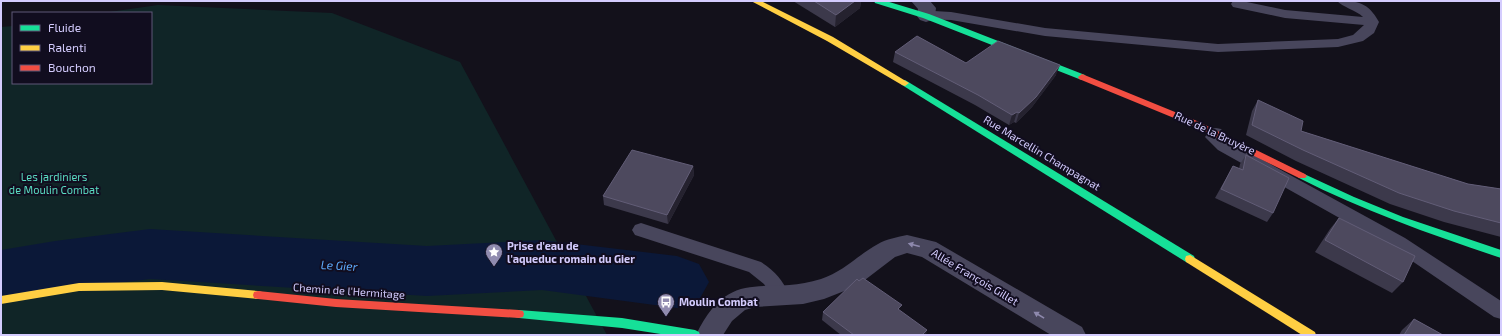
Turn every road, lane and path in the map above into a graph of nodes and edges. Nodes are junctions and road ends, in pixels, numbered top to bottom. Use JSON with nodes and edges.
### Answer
{"nodes":[{"id":1,"x":755,"y":1,"type":"edge"},
{"id":2,"x":878,"y":1,"type":"edge"},
{"id":3,"x":1344,"y":1,"type":"edge"},
{"id":4,"x":1238,"y":4,"type":"dead end"},
{"id":5,"x":923,"y":8,"type":"edge"},
{"id":6,"x":1372,"y":22,"type":"junction"},
{"id":7,"x":1216,"y":133,"type":"junction"},
{"id":8,"x":640,"y":230,"type":"dead end"},
{"id":9,"x":1501,"y":254,"type":"edge"},
{"id":10,"x":780,"y":295,"type":"junction"},
{"id":11,"x":1,"y":300,"type":"edge"},
{"id":12,"x":1501,"y":311,"type":"edge"},
{"id":13,"x":695,"y":335,"type":"edge"},
{"id":14,"x":709,"y":335,"type":"edge"},
{"id":15,"x":1073,"y":335,"type":"edge"},
{"id":16,"x":1311,"y":335,"type":"edge"}],
"edges":[{"from":1,"to":16,"type":"street","name":"Rue Marcellin Champagnat"},
{"from":2,"to":5,"type":"street","name":"Rue de la Bruyère"},
{"from":3,"to":6,"type":"lane"},
{"from":4,"to":6,"type":"lane"},
{"from":5,"to":6,"type":"lane"},
{"from":5,"to":7,"type":"street","name":"Rue de la Bruyère"},
{"from":7,"to":9,"type":"street","name":"Rue de la Bruyère"},
{"from":7,"to":12,"type":"lane"},
{"from":8,"to":10,"type":"lane"},
{"from":10,"to":14,"type":"street","name":"Allée François Gillet"},
{"from":15,"to":10,"type":"street","name":"Allée François Gillet","one_way":true},
{"from":11,"to":13,"type":"street","name":"Chemin de l'Hermitage"}]}
